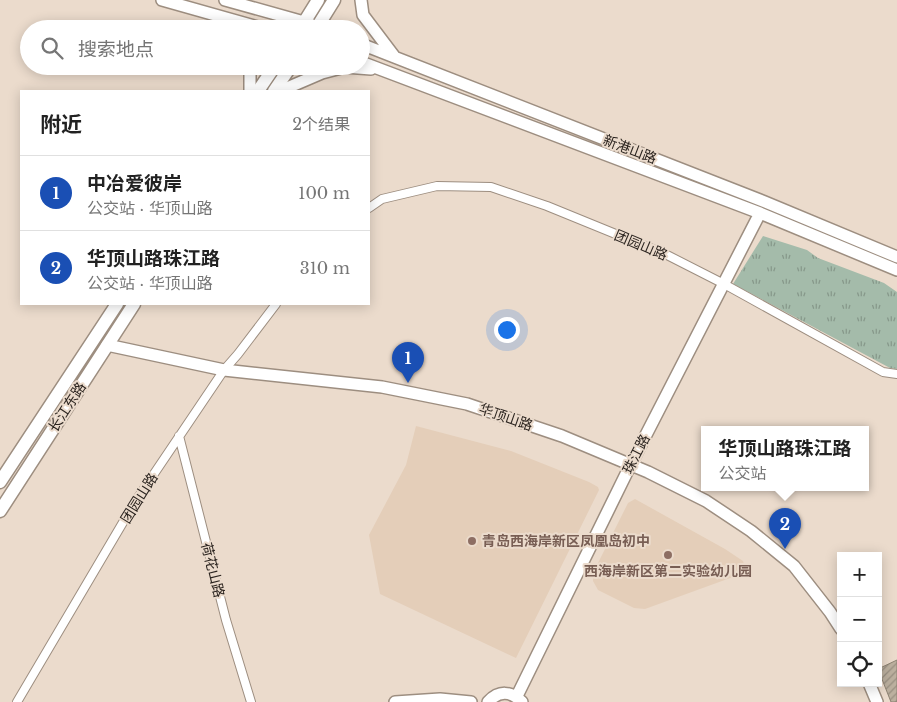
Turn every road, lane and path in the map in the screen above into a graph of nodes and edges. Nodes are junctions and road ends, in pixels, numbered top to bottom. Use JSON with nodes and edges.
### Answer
{"nodes":[{"id":1,"x":162,"y":0,"type":"edge"},
{"id":2,"x":225,"y":0,"type":"edge"},
{"id":3,"x":318,"y":0,"type":"edge"},
{"id":4,"x":334,"y":0,"type":"edge"},
{"id":5,"x":361,"y":0,"type":"edge"},
{"id":6,"x":216,"y":14,"type":"junction"},
{"id":7,"x":223,"y":20,"type":"edge"},
{"id":8,"x":236,"y":20,"type":"edge"},
{"id":9,"x":287,"y":20,"type":"edge"},
{"id":10,"x":305,"y":20,"type":"edge"},
{"id":11,"x":323,"y":20,"type":"edge"},
{"id":12,"x":367,"y":20,"type":"edge"},
{"id":13,"x":370,"y":24,"type":"edge"},
{"id":14,"x":370,"y":48,"type":"edge"},
{"id":15,"x":395,"y":58,"type":"junction"},
{"id":16,"x":370,"y":65,"type":"edge"},
{"id":17,"x":370,"y":68,"type":"edge"},
{"id":18,"x":383,"y":69,"type":"junction"},
{"id":19,"x":250,"y":75,"type":"edge"},
{"id":20,"x":269,"y":75,"type":"edge"},
{"id":21,"x":285,"y":75,"type":"edge"},
{"id":22,"x":317,"y":75,"type":"edge"},
{"id":23,"x":250,"y":90,"type":"edge"},
{"id":24,"x":259,"y":90,"type":"edge"},
{"id":25,"x":275,"y":90,"type":"edge"},
{"id":26,"x":282,"y":90,"type":"edge"},
{"id":27,"x":370,"y":207,"type":"edge"},
{"id":28,"x":760,"y":213,"type":"junction"},
{"id":29,"x":897,"y":257,"type":"edge"},
{"id":30,"x":897,"y":270,"type":"edge"},
{"id":31,"x":724,"y":284,"type":"junction"},
{"id":32,"x":116,"y":305,"type":"edge"},
{"id":33,"x":133,"y":305,"type":"edge"},
{"id":34,"x":275,"y":305,"type":"edge"},
{"id":35,"x":107,"y":345,"type":"junction"},
{"id":36,"x":224,"y":370,"type":"junction"},
{"id":37,"x":897,"y":374,"type":"edge"},
{"id":38,"x":180,"y":436,"type":"junction"},
{"id":39,"x":630,"y":466,"type":"junction"},
{"id":40,"x":0,"y":482,"type":"edge"},
{"id":41,"x":0,"y":511,"type":"edge"},
{"id":42,"x":837,"y":623,"type":"edge"},
{"id":43,"x":871,"y":687,"type":"edge"},
{"id":44,"x":520,"y":699,"type":"edge"},
{"id":45,"x":17,"y":702,"type":"edge"},
{"id":46,"x":251,"y":702,"type":"edge"},
{"id":47,"x":395,"y":702,"type":"edge"},
{"id":48,"x":471,"y":702,"type":"edge"},
{"id":49,"x":488,"y":702,"type":"edge"},
{"id":50,"x":877,"y":702,"type":"edge"}],
"edges":[{"from":1,"to":6,"type":"main road"},
{"from":2,"to":9,"type":"main road"},
{"from":3,"to":10,"type":"main road"},
{"from":4,"to":11,"type":"main road"},
{"from":5,"to":12,"type":"main road"},
{"from":6,"to":7,"type":"main road"},
{"from":6,"to":8,"type":"main road"},
{"from":13,"to":15,"type":"main road"},
{"from":14,"to":15,"type":"main road","name":"新港山路"},
{"from":15,"to":29,"type":"main road","name":"新港山路"},
{"from":16,"to":18,"type":"main road","name":"新港山路"},
{"from":17,"to":18,"type":"main road"},
{"from":18,"to":28,"type":"main road","name":"新港山路"},
{"from":19,"to":23,"type":"main road"},
{"from":20,"to":24,"type":"main road"},
{"from":21,"to":25,"type":"main road"},
{"from":22,"to":26,"type":"main road"},
{"from":27,"to":31,"type":"street","name":"团园山路"},
{"from":28,"to":30,"type":"main road","name":"新港山路"},
{"from":28,"to":31,"type":"main road","name":"珠江路"},
{"from":31,"to":37,"type":"street","name":"团园山路"},
{"from":31,"to":39,"type":"main road","name":"珠江路"},
{"from":32,"to":40,"type":"main road","name":"长江东路"},
{"from":33,"to":35,"type":"main road","name":"长江东路"},
{"from":34,"to":36,"type":"street","name":"团园山路"},
{"from":35,"to":36,"type":"main road","name":"华顶山路"},
{"from":35,"to":41,"type":"main road","name":"长江东路"},
{"from":36,"to":38,"type":"street","name":"团园山路"},
{"from":36,"to":39,"type":"main road","name":"华顶山路"},
{"from":38,"to":45,"type":"street","name":"团园山路"},
{"from":38,"to":46,"type":"street","name":"荷花山路"},
{"from":39,"to":42,"type":"main road","name":"华顶山路"},
{"from":39,"to":44,"type":"main road","name":"珠江路"},
{"from":43,"to":50,"type":"main road"},
{"from":44,"to":49,"type":"main road","name":"珠江路"},
{"from":47,"to":48,"type":"main road"}]}
